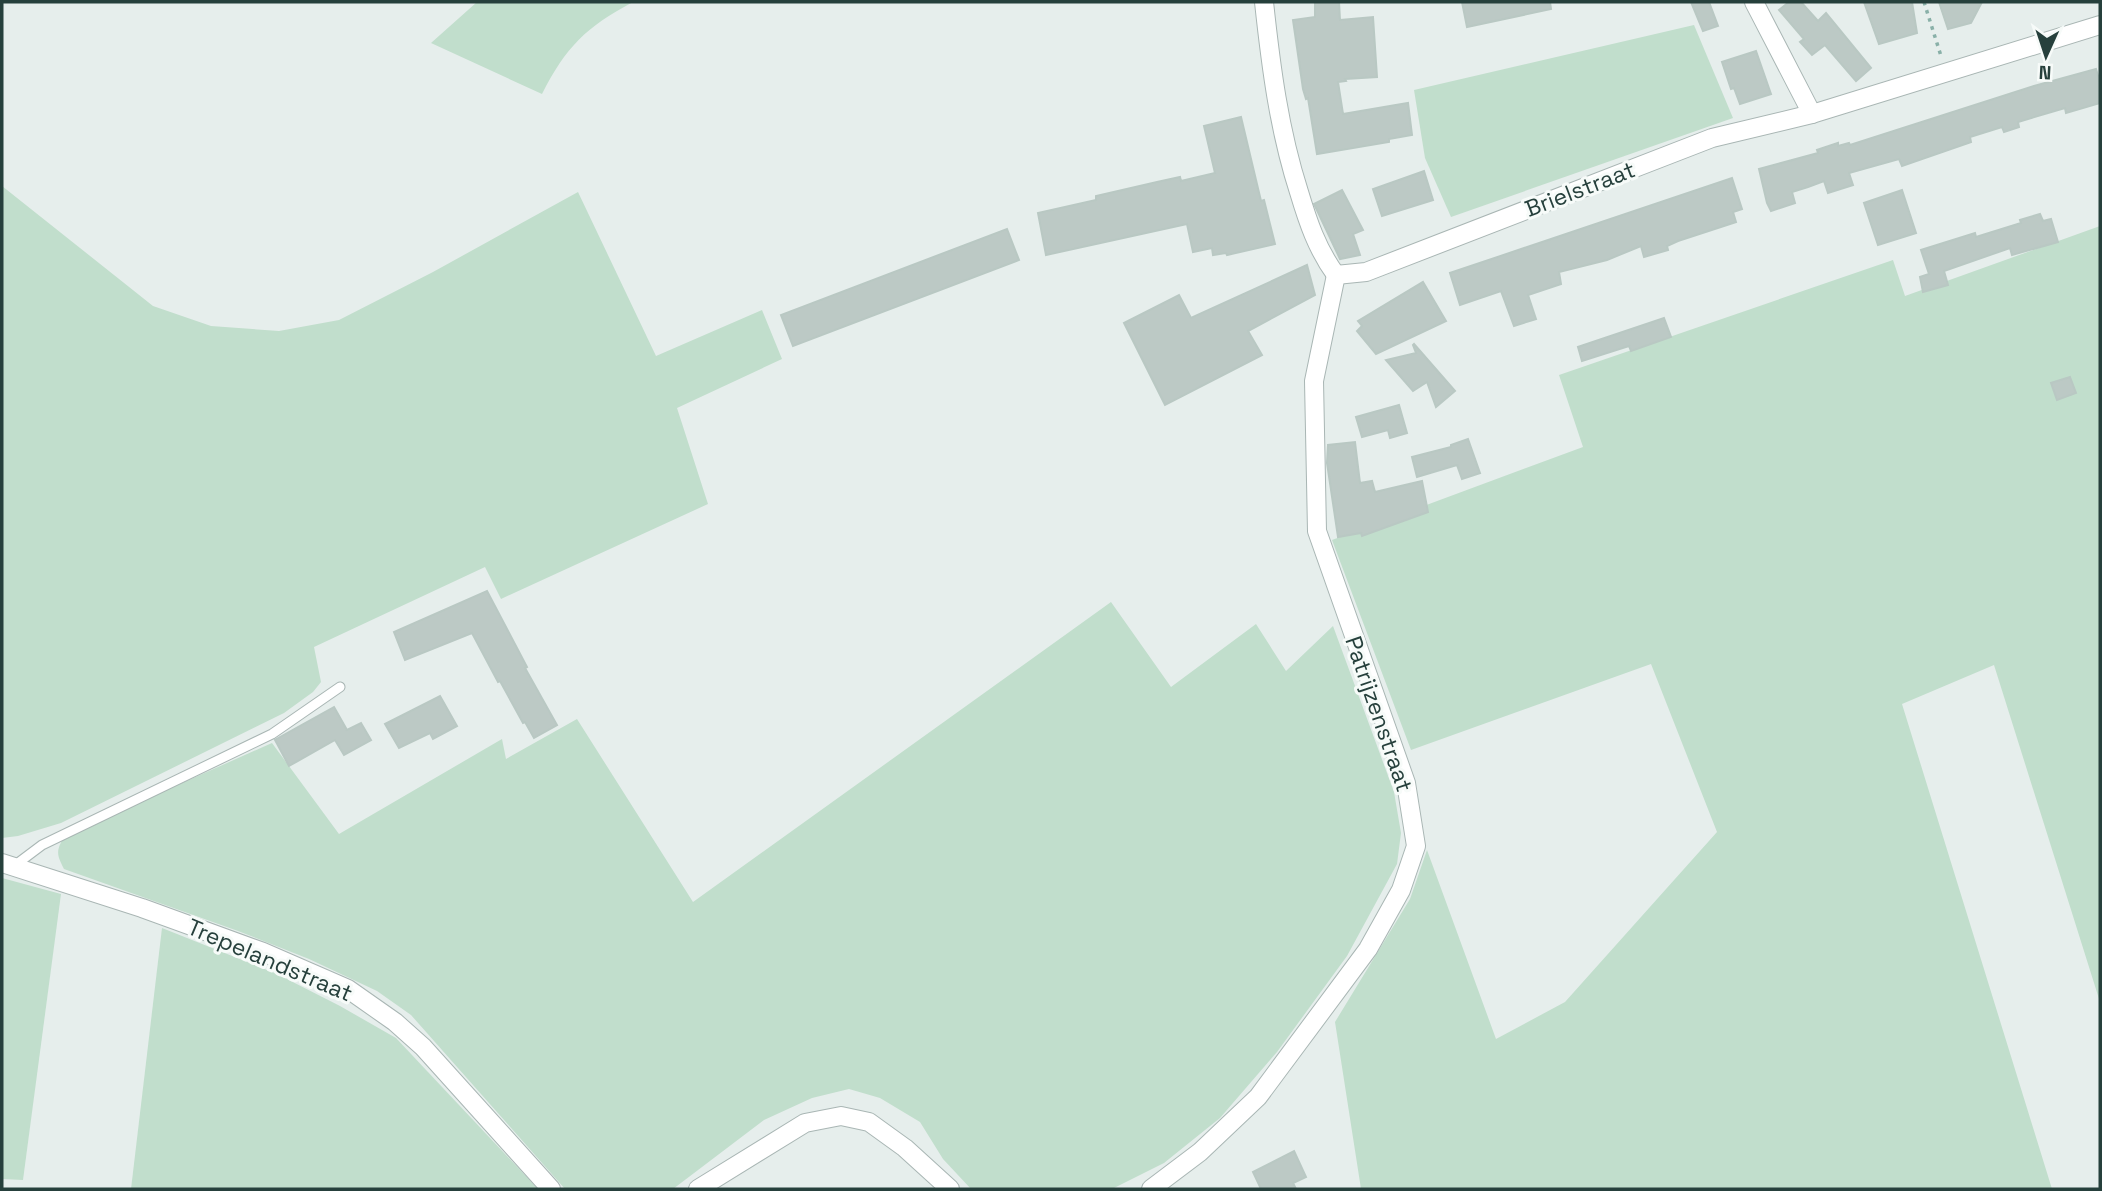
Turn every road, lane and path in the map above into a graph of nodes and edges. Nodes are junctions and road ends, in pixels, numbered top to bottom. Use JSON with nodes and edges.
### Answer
{"nodes":[{"id":1,"x":1264,"y":2,"type":"edge"},
{"id":2,"x":1754,"y":2,"type":"edge"},
{"id":3,"x":1924,"y":2,"type":"edge"},
{"id":4,"x":2100,"y":25,"type":"edge"},
{"id":5,"x":1946,"y":71,"type":"junction"},
{"id":6,"x":1812,"y":114,"type":"junction"},
{"id":7,"x":1336,"y":275,"type":"junction"},
{"id":8,"x":341,"y":687,"type":"dead end"},
{"id":9,"x":7,"y":865,"type":"edge"},
{"id":10,"x":551,"y":1189,"type":"edge"},
{"id":11,"x":698,"y":1189,"type":"edge"},
{"id":12,"x":950,"y":1189,"type":"edge"},
{"id":13,"x":1151,"y":1189,"type":"edge"}],
"edges":[{"from":1,"to":7,"type":"street"},
{"from":2,"to":6,"type":"street"},
{"from":3,"to":5,"type":"path"},
{"from":4,"to":5,"type":"street","name":"Brielstraat"},
{"from":5,"to":6,"type":"street","name":"Brielstraat"},
{"from":6,"to":7,"type":"street","name":"Brielstraat"},
{"from":7,"to":13,"type":"street","name":"Patrijzenstraat"},
{"from":8,"to":9,"type":"lane"},
{"from":9,"to":10,"type":"street","name":"Trepelandstraat"},
{"from":11,"to":12,"type":"street"}]}
